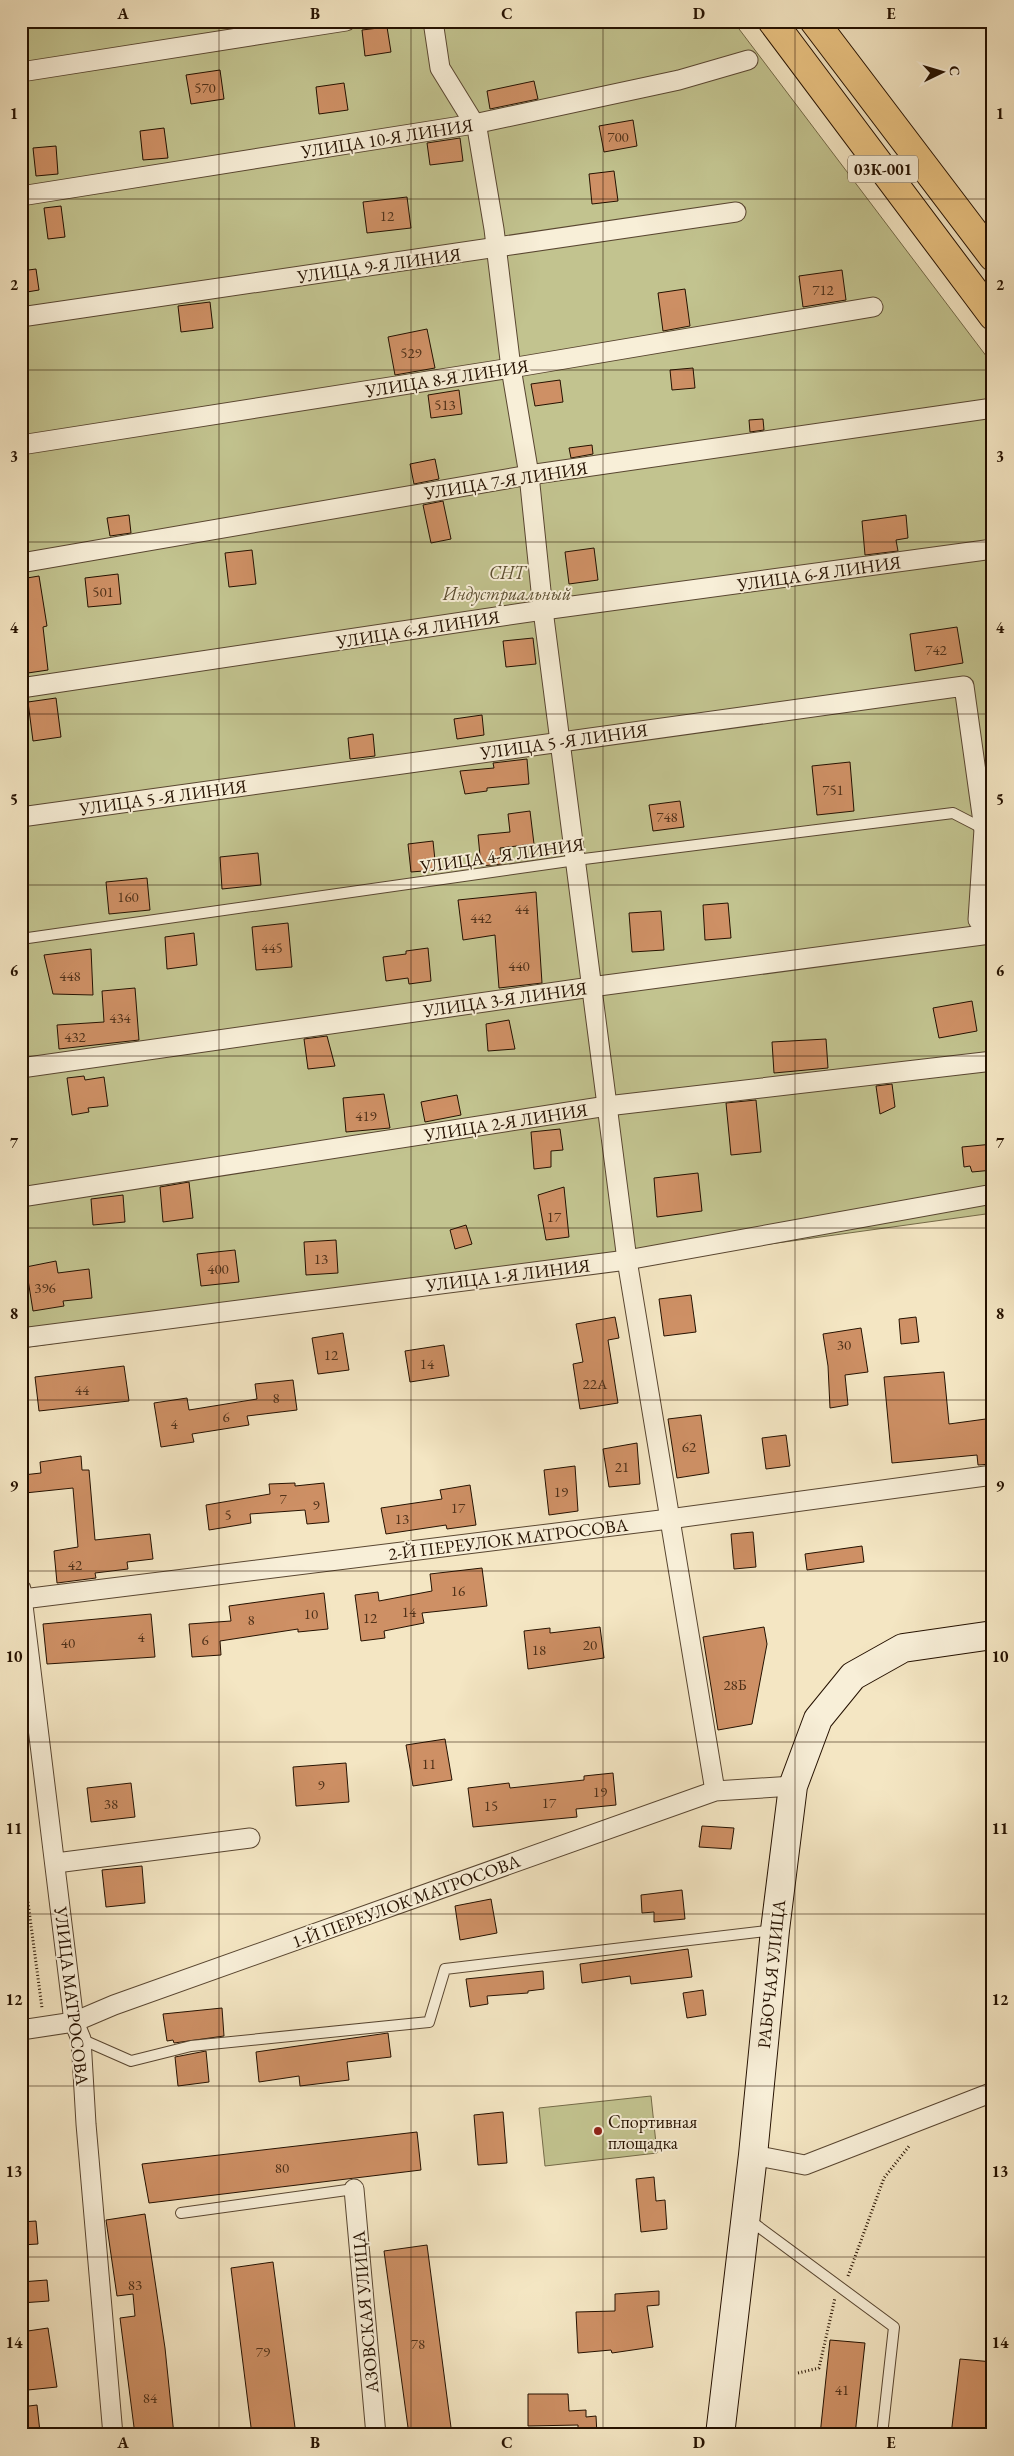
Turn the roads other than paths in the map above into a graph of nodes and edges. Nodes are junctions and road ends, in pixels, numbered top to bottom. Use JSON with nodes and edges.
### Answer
{"nodes":[{"id":1,"x":346,"y":21,"type":"edge"},
{"id":2,"x":433,"y":21,"type":"edge"},
{"id":3,"x":772,"y":21,"type":"edge"},
{"id":4,"x":814,"y":21,"type":"edge"},
{"id":5,"x":748,"y":60,"type":"dead end"},
{"id":6,"x":21,"y":72,"type":"edge"},
{"id":7,"x":474,"y":124,"type":"junction"},
{"id":8,"x":21,"y":196,"type":"edge"},
{"id":9,"x":736,"y":212,"type":"dead end"},
{"id":10,"x":496,"y":248,"type":"junction"},
{"id":11,"x":993,"y":257,"type":"edge"},
{"id":12,"x":873,"y":307,"type":"dead end"},
{"id":13,"x":993,"y":316,"type":"edge"},
{"id":14,"x":21,"y":317,"type":"edge"},
{"id":15,"x":512,"y":368,"type":"junction"},
{"id":16,"x":993,"y":408,"type":"edge"},
{"id":17,"x":21,"y":445,"type":"edge"},
{"id":18,"x":529,"y":476,"type":"junction"},
{"id":19,"x":993,"y":549,"type":"edge"},
{"id":20,"x":21,"y":563,"type":"edge"},
{"id":21,"x":543,"y":610,"type":"junction"},
{"id":22,"x":21,"y":688,"type":"edge"},
{"id":23,"x":561,"y":742,"type":"junction"},
{"id":24,"x":21,"y":817,"type":"edge"},
{"id":25,"x":988,"y":826,"type":"edge"},
{"id":26,"x":576,"y":860,"type":"junction"},
{"id":27,"x":992,"y":936,"type":"edge"},
{"id":28,"x":21,"y":939,"type":"edge"},
{"id":29,"x":591,"y":987,"type":"junction"},
{"id":30,"x":993,"y":1061,"type":"edge"},
{"id":31,"x":21,"y":1068,"type":"edge"},
{"id":32,"x":607,"y":1106,"type":"junction"},
{"id":33,"x":993,"y":1194,"type":"edge"},
{"id":34,"x":21,"y":1197,"type":"edge"},
{"id":35,"x":627,"y":1260,"type":"junction"},
{"id":36,"x":21,"y":1338,"type":"edge"},
{"id":37,"x":993,"y":1475,"type":"edge"},
{"id":38,"x":669,"y":1519,"type":"junction"},
{"id":39,"x":22,"y":1594,"type":"edge"},
{"id":40,"x":993,"y":1635,"type":"edge"},
{"id":41,"x":793,"y":1786,"type":"junction"},
{"id":42,"x":715,"y":1791,"type":"junction"},
{"id":43,"x":250,"y":1838,"type":"dead end"},
{"id":44,"x":56,"y":1863,"type":"junction"},
{"id":45,"x":775,"y":1930,"type":"junction"},
{"id":46,"x":21,"y":2030,"type":"edge"},
{"id":47,"x":78,"y":2030,"type":"junction"},
{"id":48,"x":993,"y":2092,"type":"edge"},
{"id":49,"x":753,"y":2155,"type":"junction"},
{"id":50,"x":354,"y":2189,"type":"joint"},
{"id":51,"x":181,"y":2213,"type":"dead end"},
{"id":52,"x":745,"y":2217,"type":"junction"},
{"id":53,"x":114,"y":2435,"type":"edge"},
{"id":54,"x":376,"y":2435,"type":"edge"},
{"id":55,"x":720,"y":2435,"type":"edge"},
{"id":56,"x":882,"y":2435,"type":"edge"}],
"edges":[{"from":1,"to":6,"type":"street"},
{"from":2,"to":7,"type":"street"},
{"from":3,"to":13,"type":"main road","number":"03К-001"},
{"from":4,"to":11,"type":"main road","number":"03К-001"},
{"from":5,"to":7,"type":"street","name":"УЛИЦА 10-Я ЛИНИЯ"},
{"from":7,"to":8,"type":"street","name":"УЛИЦА 10-Я ЛИНИЯ"},
{"from":7,"to":10,"type":"street"},
{"from":9,"to":10,"type":"street","name":"УЛИЦА 9-Я ЛИНИЯ"},
{"from":10,"to":14,"type":"street","name":"УЛИЦА 9-Я ЛИНИЯ"},
{"from":10,"to":15,"type":"street"},
{"from":12,"to":15,"type":"street","name":"УЛИЦА 8-Я ЛИНИЯ"},
{"from":15,"to":17,"type":"street","name":"УЛИЦА 8-Я ЛИНИЯ"},
{"from":15,"to":18,"type":"street"},
{"from":16,"to":18,"type":"street","name":"УЛИЦА 7-Я ЛИНИЯ"},
{"from":18,"to":20,"type":"street","name":"УЛИЦА 7-Я ЛИНИЯ"},
{"from":18,"to":21,"type":"street"},
{"from":19,"to":21,"type":"street","name":"УЛИЦА 6-Я ЛИНИЯ"},
{"from":21,"to":22,"type":"street","name":"УЛИЦА 6-Я ЛИНИЯ"},
{"from":21,"to":23,"type":"street"},
{"from":23,"to":24,"type":"street","name":"УЛИЦА 5 -Я ЛИНИЯ"},
{"from":23,"to":25,"type":"street","name":"УЛИЦА 5 -Я ЛИНИЯ"},
{"from":23,"to":26,"type":"street"},
{"from":25,"to":26,"type":"lane","name":"УЛИЦА 4-Я ЛИНИЯ"},
{"from":25,"to":27,"type":"street"},
{"from":26,"to":28,"type":"lane","name":"УЛИЦА 4-Я ЛИНИЯ"},
{"from":26,"to":29,"type":"street"},
{"from":27,"to":29,"type":"street","name":"УЛИЦА 3-Я ЛИНИЯ"},
{"from":29,"to":31,"type":"street","name":"УЛИЦА 3-Я ЛИНИЯ"},
{"from":29,"to":32,"type":"street"},
{"from":30,"to":32,"type":"street","name":"УЛИЦА 2-Я ЛИНИЯ"},
{"from":32,"to":34,"type":"street","name":"УЛИЦА 2-Я ЛИНИЯ"},
{"from":32,"to":35,"type":"street"},
{"from":33,"to":35,"type":"street","name":"УЛИЦА 1-Я ЛИНИЯ"},
{"from":35,"to":36,"type":"street","name":"УЛИЦА 1-Я ЛИНИЯ"},
{"from":35,"to":38,"type":"street"},
{"from":37,"to":38,"type":"street","name":"2-Й ПЕРЕУЛОК МАТРОСОВА"},
{"from":38,"to":39,"type":"street","name":"2-Й ПЕРЕУЛОК МАТРОСОВА"},
{"from":38,"to":42,"type":"street"},
{"from":39,"to":44,"type":"street","name":"УЛИЦА МАТРОСОВА"},
{"from":40,"to":41,"type":"main road","name":"РАБОЧАЯ УЛИЦА"},
{"from":41,"to":42,"type":"street","name":"1-Й ПЕРЕУЛОК МАТРОСОВА"},
{"from":41,"to":45,"type":"main road","name":"РАБОЧАЯ УЛИЦА"},
{"from":42,"to":47,"type":"street","name":"1-Й ПЕРЕУЛОК МАТРОСОВА"},
{"from":43,"to":44,"type":"street"},
{"from":44,"to":47,"type":"street","name":"УЛИЦА МАТРОСОВА"},
{"from":45,"to":47,"type":"lane"},
{"from":45,"to":49,"type":"main road","name":"РАБОЧАЯ УЛИЦА"},
{"from":46,"to":47,"type":"street","name":"1-Й ПЕРЕУЛОК МАТРОСОВА"},
{"from":47,"to":53,"type":"street","name":"УЛИЦА МАТРОСОВА"},
{"from":48,"to":49,"type":"street"},
{"from":49,"to":52,"type":"main road","name":"РАБОЧАЯ УЛИЦА"},
{"from":50,"to":51,"type":"lane"},
{"from":50,"to":54,"type":"street","name":"АЗОВСКАЯ УЛИЦА"},
{"from":52,"to":55,"type":"main road","name":"РАБОЧАЯ УЛИЦА"},
{"from":52,"to":56,"type":"lane"}]}
